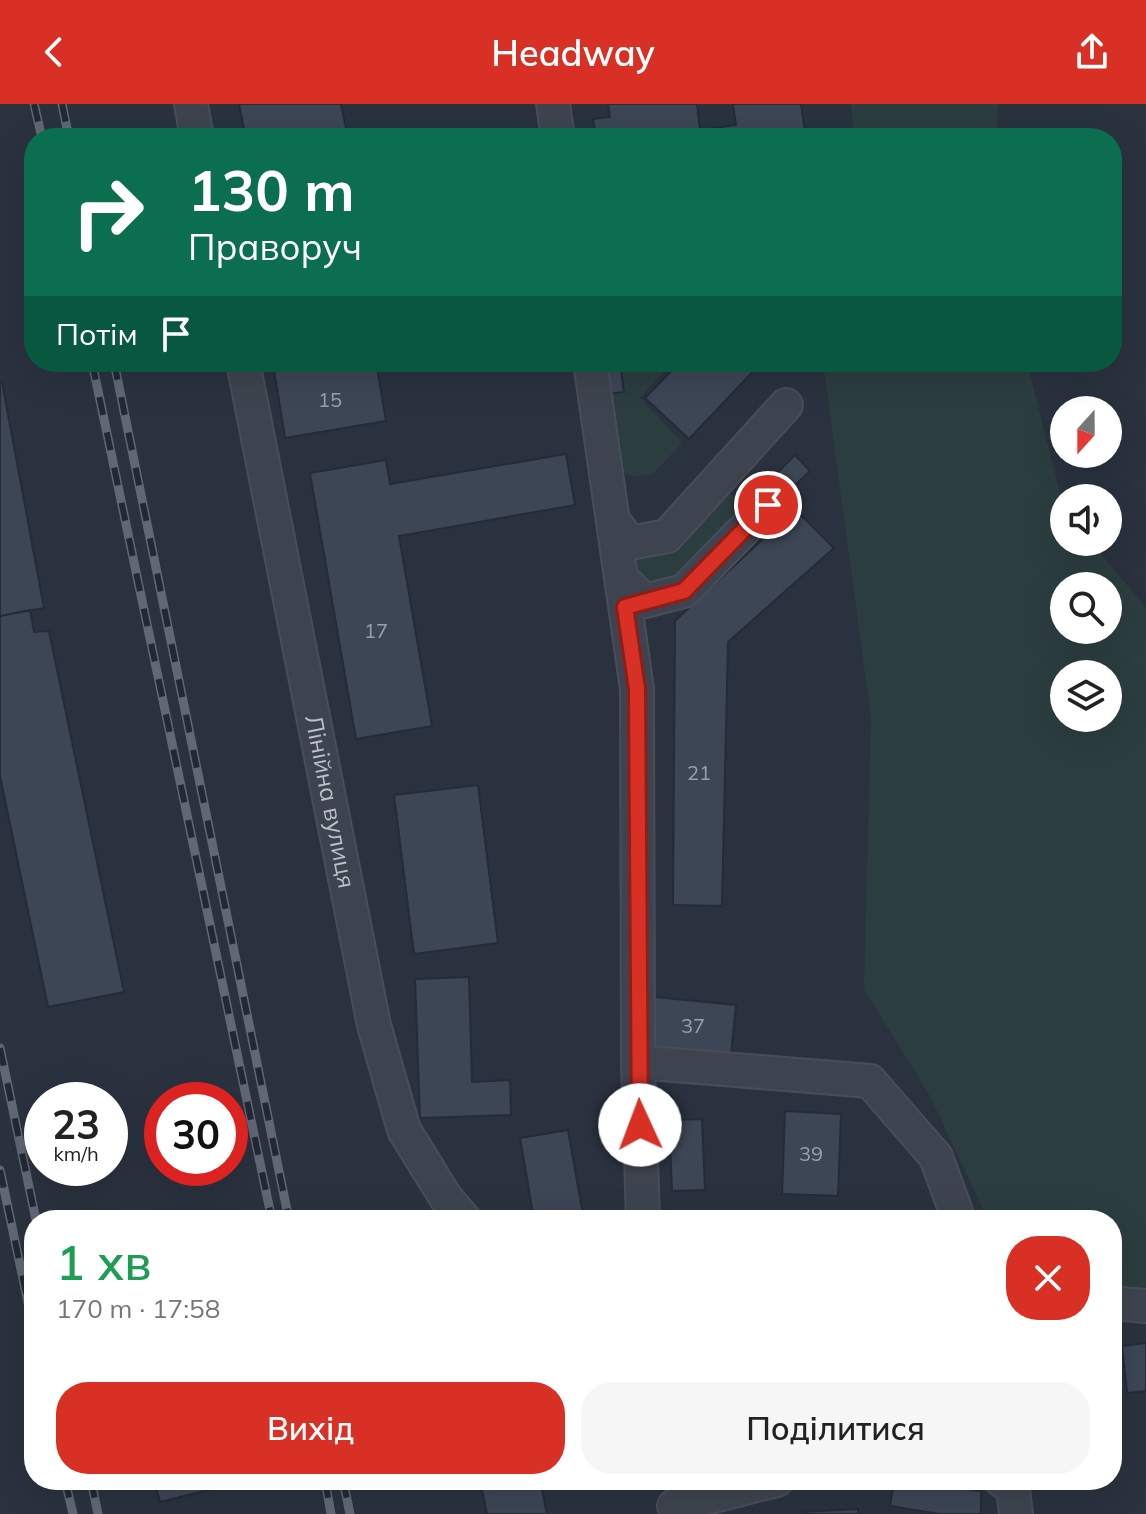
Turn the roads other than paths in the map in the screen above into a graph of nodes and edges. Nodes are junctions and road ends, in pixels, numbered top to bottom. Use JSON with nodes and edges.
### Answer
{"nodes":[{"id":1,"x":191,"y":104,"type":"edge"},
{"id":2,"x":553,"y":104,"type":"edge"},
{"id":3,"x":195,"y":128,"type":"edge"},
{"id":4,"x":557,"y":128,"type":"edge"},
{"id":5,"x":245,"y":372,"type":"edge"},
{"id":6,"x":591,"y":372,"type":"edge"},
{"id":7,"x":786,"y":405,"type":"dead end"},
{"id":8,"x":768,"y":505,"type":"dead end"},
{"id":9,"x":613,"y":520,"type":"junction"},
{"id":10,"x":630,"y":595,"type":"junction"},
{"id":11,"x":638,"y":1062,"type":"junction"},
{"id":12,"x":456,"y":1210,"type":"edge"},
{"id":13,"x":643,"y":1210,"type":"edge"},
{"id":14,"x":955,"y":1210,"type":"edge"},
{"id":15,"x":1122,"y":1304,"type":"edge"},
{"id":16,"x":1146,"y":1306,"type":"edge"},
{"id":17,"x":725,"y":1490,"type":"edge"},
{"id":18,"x":1013,"y":1490,"type":"edge"},
{"id":19,"x":673,"y":1500,"type":"edge"},
{"id":20,"x":1016,"y":1514,"type":"edge"}],
"edges":[{"from":1,"to":3,"type":"street"},
{"from":2,"to":4,"type":"street"},
{"from":5,"to":12,"type":"street","name":"Лінійна вулиця"},
{"from":6,"to":9,"type":"street"},
{"from":7,"to":9,"type":"street"},
{"from":8,"to":10,"type":"street"},
{"from":9,"to":10,"type":"street"},
{"from":10,"to":11,"type":"street"},
{"from":11,"to":13,"type":"street"},
{"from":11,"to":14,"type":"street"},
{"from":15,"to":16,"type":"street"},
{"from":17,"to":19,"type":"street"},
{"from":18,"to":20,"type":"street"}]}
